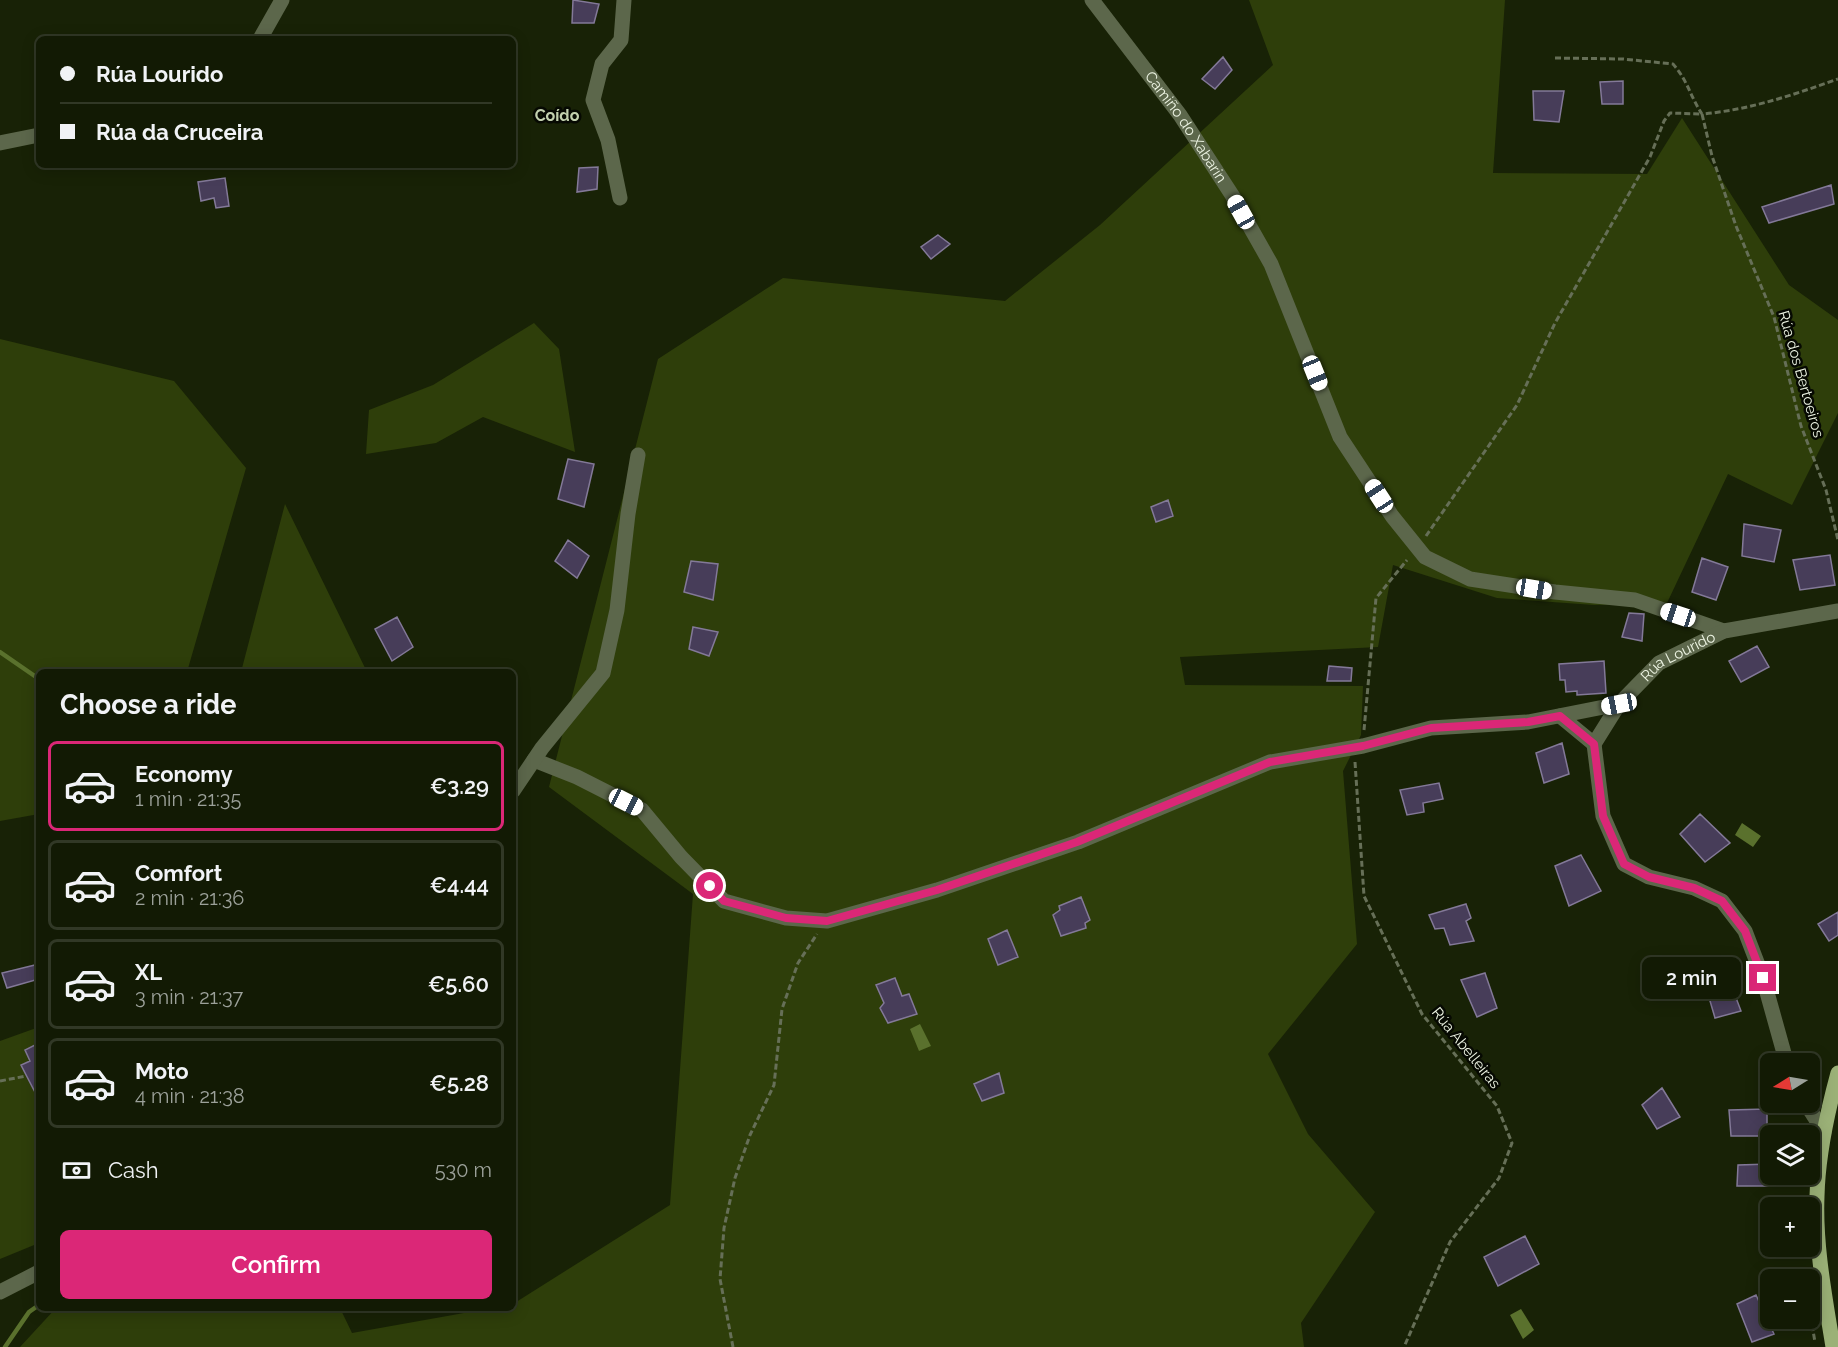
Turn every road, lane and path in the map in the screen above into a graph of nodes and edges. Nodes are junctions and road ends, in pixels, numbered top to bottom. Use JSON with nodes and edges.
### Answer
{"nodes":[{"id":1,"x":282,"y":0,"type":"edge"},
{"id":2,"x":624,"y":0,"type":"edge"},
{"id":3,"x":1092,"y":0,"type":"edge"},
{"id":4,"x":262,"y":36,"type":"edge"},
{"id":5,"x":1554,"y":58,"type":"dead end"},
{"id":6,"x":1838,"y":79,"type":"edge"},
{"id":7,"x":1702,"y":114,"type":"junction"},
{"id":8,"x":36,"y":136,"type":"edge"},
{"id":9,"x":0,"y":143,"type":"edge"},
{"id":10,"x":620,"y":198,"type":"dead end"},
{"id":11,"x":638,"y":455,"type":"dead end"},
{"id":12,"x":1838,"y":540,"type":"edge"},
{"id":13,"x":1417,"y":548,"type":"junction"},
{"id":14,"x":1838,"y":611,"type":"edge"},
{"id":15,"x":1724,"y":631,"type":"junction"},
{"id":16,"x":1619,"y":704,"type":"junction"},
{"id":17,"x":1560,"y":716,"type":"junction"},
{"id":18,"x":1594,"y":744,"type":"junction"},
{"id":19,"x":1363,"y":746,"type":"junction"},
{"id":20,"x":534,"y":760,"type":"junction"},
{"id":21,"x":516,"y":787,"type":"edge"},
{"id":22,"x":827,"y":921,"type":"junction"},
{"id":23,"x":1784,"y":1053,"type":"edge"},
{"id":24,"x":1838,"y":1073,"type":"edge"},
{"id":25,"x":26,"y":1076,"type":"dead end"},
{"id":26,"x":0,"y":1081,"type":"edge"},
{"id":27,"x":1812,"y":1113,"type":"edge"},
{"id":28,"x":1824,"y":1132,"type":"junction"},
{"id":29,"x":36,"y":1274,"type":"edge"},
{"id":30,"x":0,"y":1292,"type":"edge"},
{"id":31,"x":1813,"y":1329,"type":"edge"},
{"id":32,"x":734,"y":1347,"type":"edge"},
{"id":33,"x":1404,"y":1347,"type":"edge"},
{"id":34,"x":1816,"y":1347,"type":"edge"},
{"id":35,"x":1833,"y":1347,"type":"edge"}],
"edges":[{"from":1,"to":4,"type":"street"},
{"from":2,"to":10,"type":"street"},
{"from":3,"to":13,"type":"street","name":"Camiño do Xabarín"},
{"from":5,"to":7,"type":"path","name":"Rúa dos Bertoeiros"},
{"from":6,"to":7,"type":"path"},
{"from":7,"to":12,"type":"path","name":"Rúa dos Bertoeiros"},
{"from":7,"to":13,"type":"path","name":"Rúa Abelleiras"},
{"from":8,"to":9,"type":"street"},
{"from":11,"to":20,"type":"street"},
{"from":13,"to":15,"type":"street","name":"Camiño do Xabarín"},
{"from":13,"to":19,"type":"path","name":"Rúa Abelleiras"},
{"from":14,"to":15,"type":"street","name":"Rúa Lourido"},
{"from":15,"to":16,"type":"street","name":"Rúa Lourido"},
{"from":16,"to":17,"type":"street"},
{"from":16,"to":18,"type":"street","name":"Rúa Lourido"},
{"from":17,"to":18,"type":"street"},
{"from":17,"to":19,"type":"street"},
{"from":18,"to":23,"type":"street"},
{"from":19,"to":22,"type":"street"},
{"from":19,"to":33,"type":"path","name":"Rúa Abelleiras"},
{"from":20,"to":21,"type":"street"},
{"from":20,"to":22,"type":"street"},
{"from":22,"to":32,"type":"path"},
{"from":24,"to":28,"type":"main road"},
{"from":25,"to":26,"type":"path"},
{"from":27,"to":28,"type":"street"},
{"from":28,"to":35,"type":"main road"},
{"from":29,"to":30,"type":"street"},
{"from":31,"to":34,"type":"path"}]}
